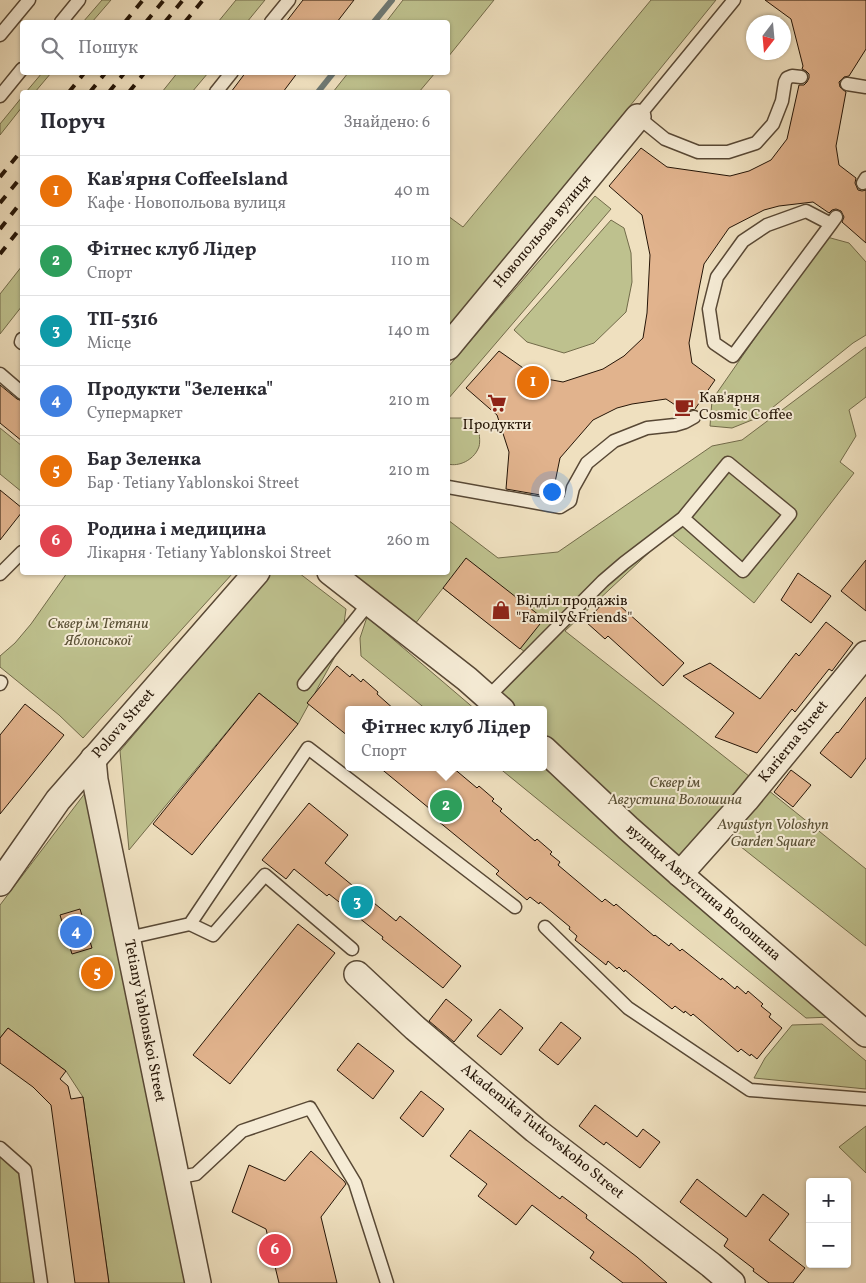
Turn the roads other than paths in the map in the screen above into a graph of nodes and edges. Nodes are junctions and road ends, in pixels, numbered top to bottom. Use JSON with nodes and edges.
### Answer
{"nodes":[{"id":1,"x":29,"y":0,"type":"edge"},
{"id":2,"x":79,"y":0,"type":"edge"},
{"id":3,"x":289,"y":0,"type":"edge"},
{"id":4,"x":734,"y":0,"type":"edge"},
{"id":5,"x":63,"y":20,"type":"edge"},
{"id":6,"x":273,"y":20,"type":"edge"},
{"id":7,"x":0,"y":36,"type":"edge"},
{"id":8,"x":20,"y":71,"type":"edge"},
{"id":9,"x":230,"y":75,"type":"edge"},
{"id":10,"x":801,"y":77,"type":"dead end"},
{"id":11,"x":847,"y":84,"type":"dead end"},
{"id":12,"x":866,"y":87,"type":"edge"},
{"id":13,"x":218,"y":90,"type":"edge"},
{"id":14,"x":0,"y":96,"type":"edge"},
{"id":15,"x":638,"y":116,"type":"junction"},
{"id":16,"x":833,"y":221,"type":"joint"},
{"id":17,"x":450,"y":345,"type":"edge"},
{"id":18,"x":0,"y":374,"type":"edge"},
{"id":19,"x":20,"y":391,"type":"edge"},
{"id":20,"x":694,"y":417,"type":"dead end"},
{"id":21,"x":450,"y":487,"type":"edge"},
{"id":22,"x":682,"y":518,"type":"junction"},
{"id":23,"x":20,"y":554,"type":"edge"},
{"id":24,"x":0,"y":574,"type":"edge"},
{"id":25,"x":254,"y":575,"type":"edge"},
{"id":26,"x":334,"y":575,"type":"edge"},
{"id":27,"x":369,"y":603,"type":"junction"},
{"id":28,"x":866,"y":654,"type":"edge"},
{"id":29,"x":304,"y":684,"type":"dead end"},
{"id":30,"x":495,"y":703,"type":"edge"},
{"id":31,"x":547,"y":752,"type":"edge"},
{"id":32,"x":93,"y":759,"type":"junction"},
{"id":33,"x":680,"y":874,"type":"junction"},
{"id":34,"x":0,"y":883,"type":"edge"},
{"id":35,"x":515,"y":907,"type":"dead end"},
{"id":36,"x":190,"y":924,"type":"junction"},
{"id":37,"x":545,"y":927,"type":"dead end"},
{"id":38,"x":128,"y":938,"type":"junction"},
{"id":39,"x":352,"y":949,"type":"dead end"},
{"id":40,"x":357,"y":974,"type":"dead end"},
{"id":41,"x":866,"y":1034,"type":"edge"},
{"id":42,"x":866,"y":1099,"type":"edge"},
{"id":43,"x":0,"y":1148,"type":"edge"},
{"id":44,"x":175,"y":1178,"type":"junction"},
{"id":45,"x":41,"y":1283,"type":"edge"},
{"id":46,"x":198,"y":1283,"type":"edge"},
{"id":47,"x":387,"y":1283,"type":"edge"},
{"id":48,"x":732,"y":1283,"type":"edge"}],
"edges":[{"from":1,"to":7,"type":"lane"},
{"from":2,"to":5,"type":"lane"},
{"from":3,"to":6,"type":"lane"},
{"from":4,"to":15,"type":"lane"},
{"from":8,"to":14,"type":"lane"},
{"from":9,"to":13,"type":"lane"},
{"from":10,"to":15,"type":"lane"},
{"from":11,"to":12,"type":"lane"},
{"from":15,"to":17,"type":"street","name":"Новопольова вулиця"},
{"from":16,"to":16,"type":"lane"},
{"from":18,"to":19,"type":"lane"},
{"from":20,"to":21,"type":"lane"},
{"from":22,"to":22,"type":"lane"},
{"from":22,"to":30,"type":"lane"},
{"from":23,"to":24,"type":"lane"},
{"from":25,"to":32,"type":"street","name":"Polova Street"},
{"from":26,"to":27,"type":"street"},
{"from":27,"to":29,"type":"lane"},
{"from":27,"to":30,"type":"street"},
{"from":28,"to":33,"type":"street","name":"Karierna Street"},
{"from":31,"to":33,"type":"street","name":"вулиця Августина Волошина"},
{"from":32,"to":34,"type":"street","name":"Polova Street"},
{"from":32,"to":38,"type":"street","name":"Tetiany Yablonskoi Street"},
{"from":33,"to":41,"type":"street","name":"вулиця Августина Волошина"},
{"from":35,"to":36,"type":"lane"},
{"from":36,"to":38,"type":"lane"},
{"from":36,"to":39,"type":"lane"},
{"from":37,"to":42,"type":"lane"},
{"from":38,"to":44,"type":"street","name":"Tetiany Yablonskoi Street"},
{"from":40,"to":48,"type":"street","name":"Akademika Tutkovskoho Street"},
{"from":43,"to":45,"type":"lane"},
{"from":44,"to":46,"type":"street","name":"Tetiany Yablonskoi Street"},
{"from":44,"to":47,"type":"lane"}]}
